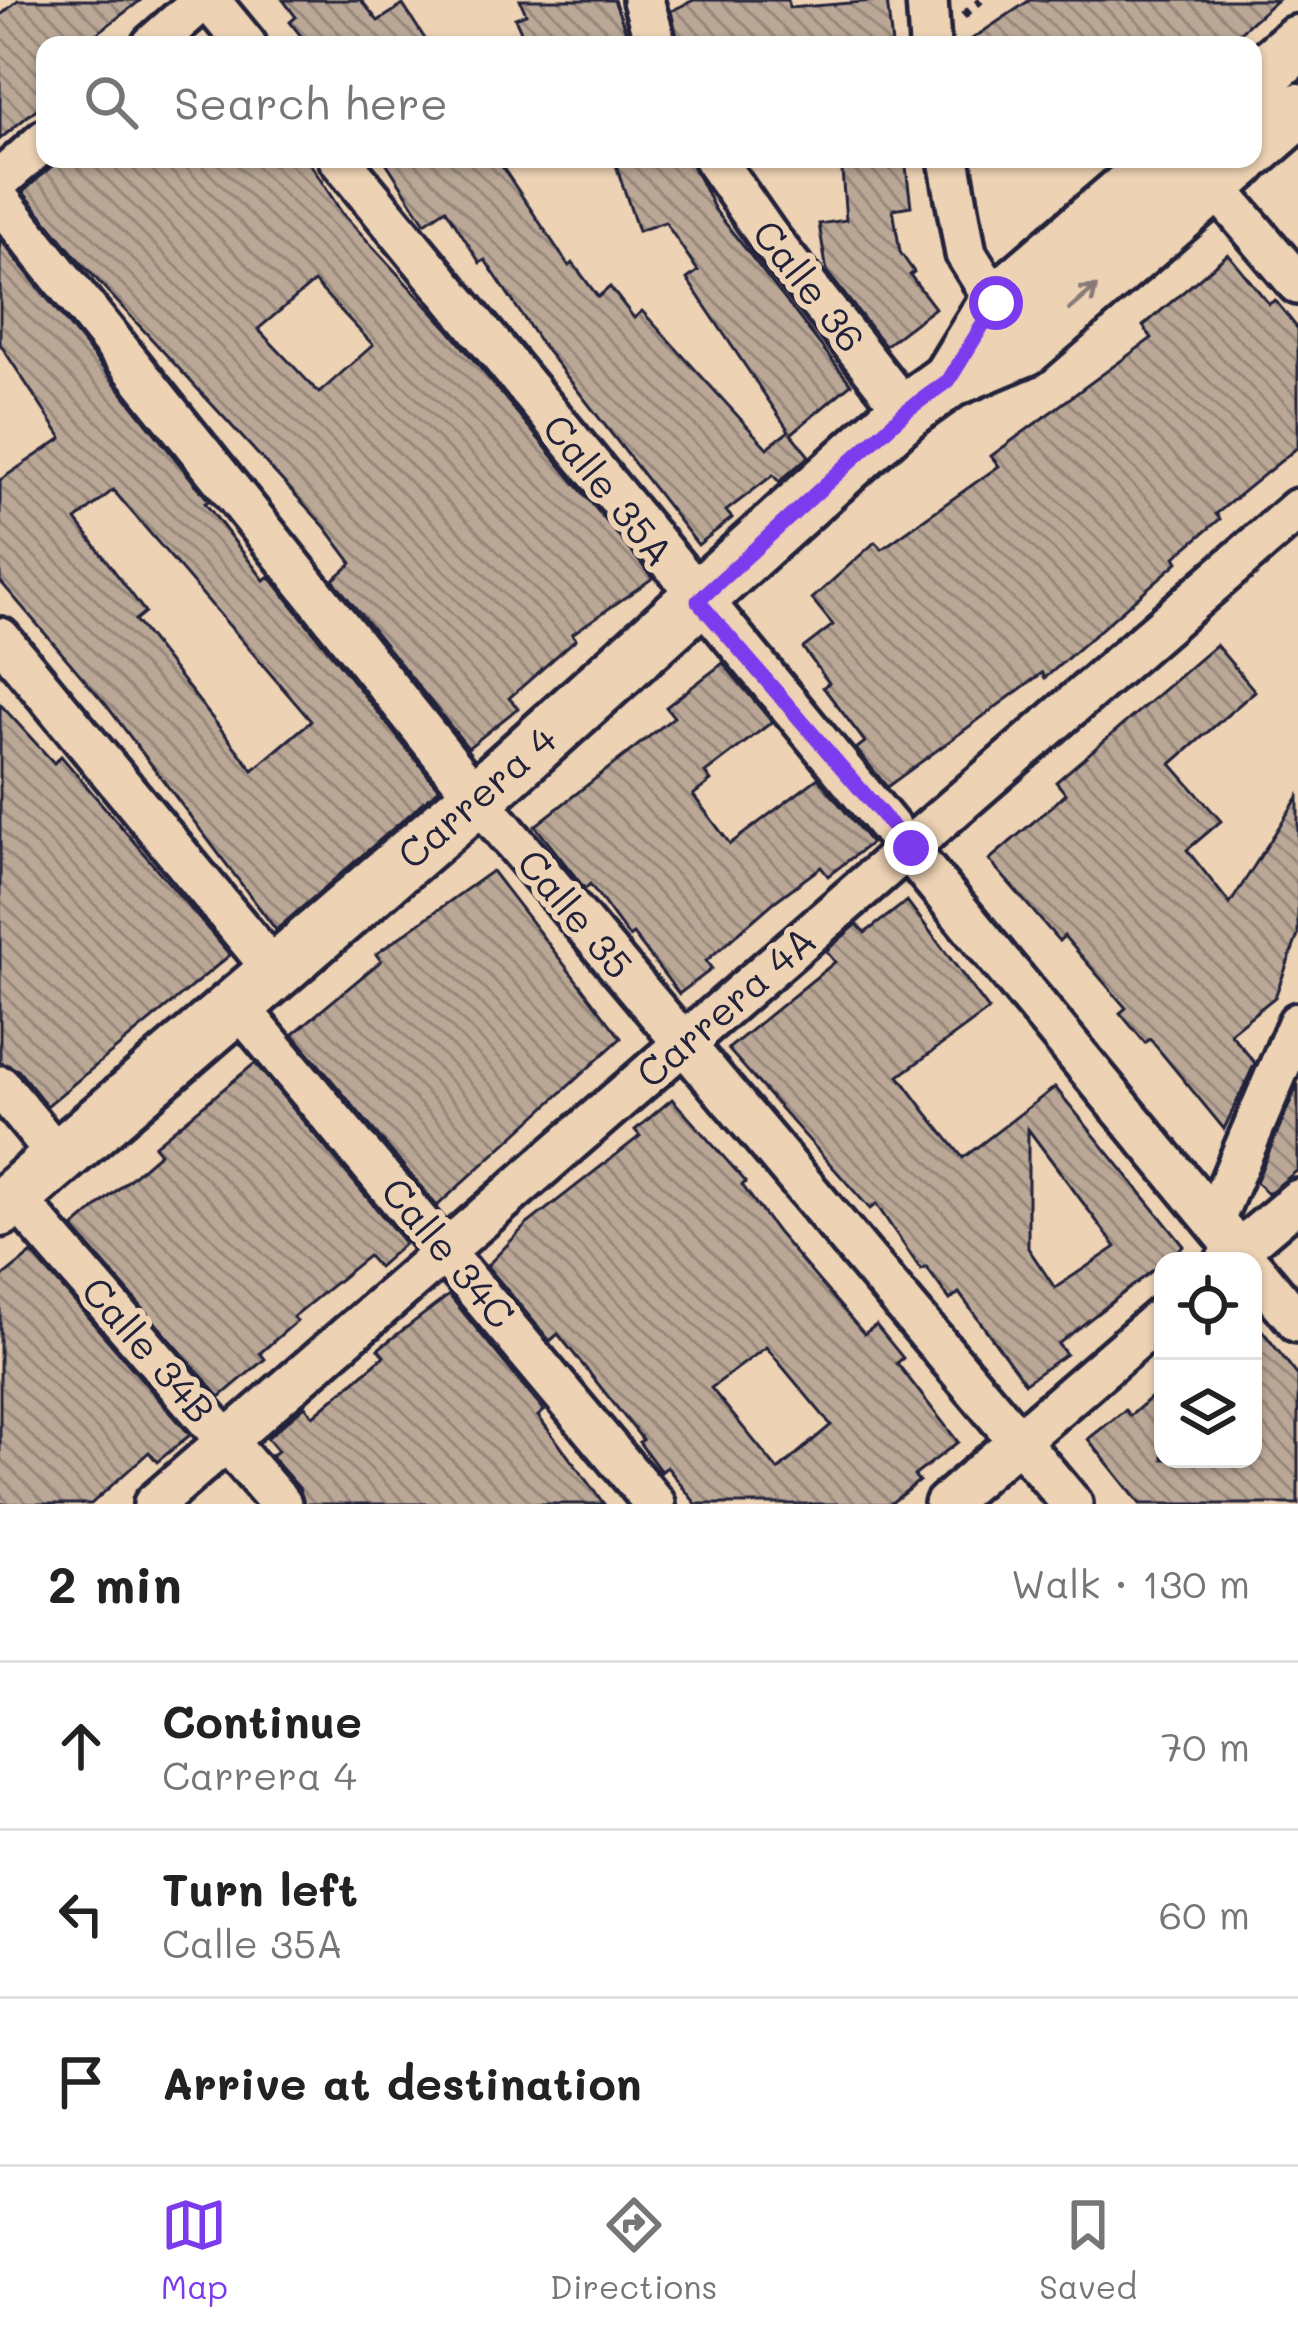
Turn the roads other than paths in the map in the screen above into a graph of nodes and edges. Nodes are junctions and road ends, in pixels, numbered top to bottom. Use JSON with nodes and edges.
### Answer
{"nodes":[{"id":1,"x":206,"y":0,"type":"edge"},
{"id":2,"x":643,"y":0,"type":"edge"},
{"id":3,"x":928,"y":0,"type":"edge"},
{"id":4,"x":163,"y":36,"type":"edge"},
{"id":5,"x":238,"y":36,"type":"edge"},
{"id":6,"x":653,"y":36,"type":"edge"},
{"id":7,"x":930,"y":36,"type":"edge"},
{"id":8,"x":1298,"y":44,"type":"edge"},
{"id":9,"x":1262,"y":74,"type":"edge"},
{"id":10,"x":1298,"y":111,"type":"edge"},
{"id":11,"x":1262,"y":137,"type":"edge"},
{"id":12,"x":36,"y":148,"type":"edge"},
{"id":13,"x":346,"y":168,"type":"edge"},
{"id":14,"x":720,"y":168,"type":"edge"},
{"id":15,"x":951,"y":168,"type":"edge"},
{"id":16,"x":1153,"y":168,"type":"edge"},
{"id":17,"x":1220,"y":168,"type":"edge"},
{"id":18,"x":1228,"y":168,"type":"edge"},
{"id":19,"x":0,"y":180,"type":"edge"},
{"id":20,"x":0,"y":201,"type":"edge"},
{"id":21,"x":1298,"y":284,"type":"edge"},
{"id":22,"x":996,"y":303,"type":"junction"},
{"id":23,"x":1025,"y":348,"type":"junction"},
{"id":24,"x":928,"y":395,"type":"junction"},
{"id":25,"x":1298,"y":509,"type":"edge"},
{"id":26,"x":698,"y":601,"type":"junction"},
{"id":27,"x":0,"y":638,"type":"edge"},
{"id":28,"x":477,"y":798,"type":"junction"},
{"id":29,"x":911,"y":848,"type":"junction"},
{"id":30,"x":257,"y":989,"type":"junction"},
{"id":31,"x":1298,"y":1023,"type":"edge"},
{"id":32,"x":683,"y":1042,"type":"junction"},
{"id":33,"x":0,"y":1086,"type":"edge"},
{"id":34,"x":60,"y":1160,"type":"junction"},
{"id":35,"x":1298,"y":1200,"type":"edge"},
{"id":36,"x":8,"y":1203,"type":"edge"},
{"id":37,"x":447,"y":1250,"type":"junction"},
{"id":38,"x":1236,"y":1252,"type":"edge"},
{"id":39,"x":1262,"y":1281,"type":"edge"},
{"id":40,"x":1298,"y":1322,"type":"edge"},
{"id":41,"x":1154,"y":1324,"type":"edge"},
{"id":42,"x":1021,"y":1439,"type":"junction"},
{"id":43,"x":225,"y":1440,"type":"junction"},
{"id":44,"x":154,"y":1504,"type":"edge"},
{"id":45,"x":281,"y":1504,"type":"edge"},
{"id":46,"x":655,"y":1504,"type":"edge"},
{"id":47,"x":945,"y":1504,"type":"edge"},
{"id":48,"x":1072,"y":1504,"type":"edge"}],
"edges":[{"from":1,"to":4,"type":"street"},
{"from":1,"to":5,"type":"street"},
{"from":2,"to":6,"type":"street"},
{"from":3,"to":7,"type":"street"},
{"from":8,"to":9,"type":"street"},
{"from":10,"to":11,"type":"street","name":"Carrera 4"},
{"from":12,"to":19,"type":"street"},
{"from":13,"to":26,"type":"street","name":"Calle 35A"},
{"from":14,"to":24,"type":"street","name":"Calle 36"},
{"from":15,"to":22,"type":"street"},
{"from":16,"to":22,"type":"street","name":"Carrera 4"},
{"from":23,"to":17,"type":"street","name":"Carrera 4","one_way":true},
{"from":18,"to":21,"type":"street"},
{"from":20,"to":28,"type":"street","name":"Calle 35"},
{"from":22,"to":23,"type":"street"},
{"from":22,"to":24,"type":"street","name":"Carrera 4"},
{"from":23,"to":24,"type":"street","name":"Carrera 4"},
{"from":24,"to":26,"type":"street","name":"Carrera 4"},
{"from":25,"to":29,"type":"street","name":"Carrera 4A"},
{"from":26,"to":28,"type":"street","name":"Carrera 4"},
{"from":26,"to":29,"type":"street","name":"Calle 35A"},
{"from":27,"to":30,"type":"street","name":"Calle 34C"},
{"from":28,"to":30,"type":"street","name":"Carrera 4"},
{"from":28,"to":32,"type":"street","name":"Calle 35"},
{"from":29,"to":32,"type":"street","name":"Carrera 4A"},
{"from":29,"to":38,"type":"street","name":"Calle 35A"},
{"from":30,"to":34,"type":"street","name":"Carrera 4"},
{"from":30,"to":37,"type":"street","name":"Calle 34C"},
{"from":31,"to":38,"type":"street"},
{"from":32,"to":37,"type":"street","name":"Carrera 4A"},
{"from":32,"to":42,"type":"street","name":"Calle 35"},
{"from":33,"to":34,"type":"street"},
{"from":34,"to":36,"type":"street","name":"Carrera 4"},
{"from":35,"to":38,"type":"street"},
{"from":36,"to":43,"type":"street","name":"Calle 34B"},
{"from":37,"to":43,"type":"street","name":"Carrera 4A"},
{"from":37,"to":46,"type":"street","name":"Calle 34C"},
{"from":39,"to":40,"type":"street","name":"Calle 35A"},
{"from":41,"to":42,"type":"street"},
{"from":42,"to":47,"type":"street"},
{"from":42,"to":48,"type":"street","name":"Calle 35"},
{"from":43,"to":44,"type":"street","name":"Carrera 4A"},
{"from":43,"to":45,"type":"street","name":"Calle 34B"}]}
